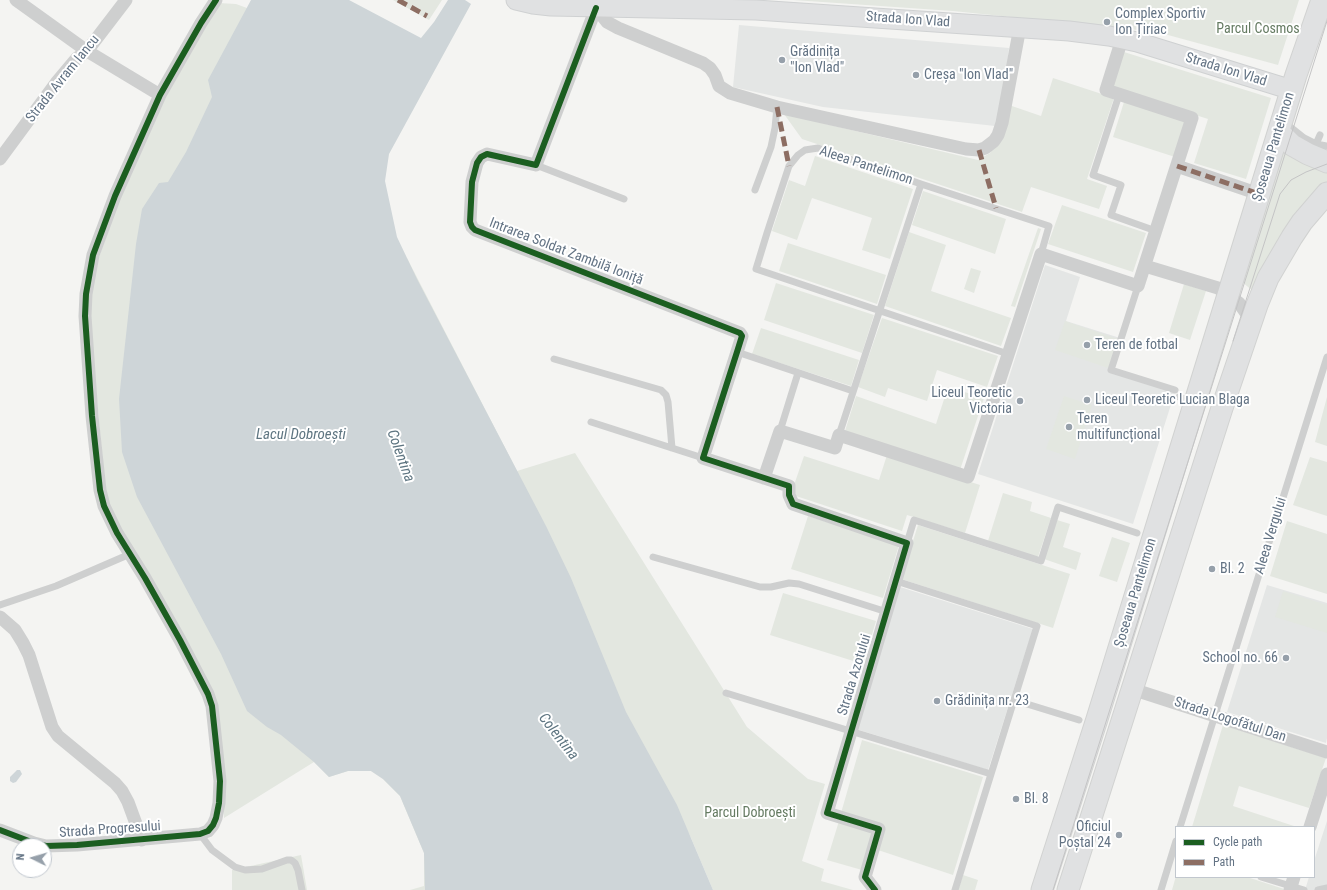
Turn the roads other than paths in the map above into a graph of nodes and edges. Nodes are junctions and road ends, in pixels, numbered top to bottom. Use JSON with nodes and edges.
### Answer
{"nodes":[{"id":1,"x":16,"y":0,"type":"edge"},
{"id":2,"x":126,"y":0,"type":"edge"},
{"id":3,"x":216,"y":0,"type":"edge"},
{"id":4,"x":516,"y":0,"type":"edge"},
{"id":5,"x":1322,"y":0,"type":"edge"},
{"id":6,"x":756,"y":5,"type":"edge"},
{"id":7,"x":596,"y":8,"type":"junction"},
{"id":8,"x":1020,"y":27,"type":"junction"},
{"id":9,"x":1122,"y":38,"type":"junction"},
{"id":10,"x":86,"y":51,"type":"junction"},
{"id":11,"x":1292,"y":90,"type":"junction"},
{"id":12,"x":160,"y":95,"type":"junction"},
{"id":13,"x":1119,"y":95,"type":"junction"},
{"id":14,"x":777,"y":107,"type":"junction"},
{"id":15,"x":1281,"y":126,"type":"junction"},
{"id":16,"x":1320,"y":135,"type":"dead end"},
{"id":17,"x":1316,"y":144,"type":"junction"},
{"id":18,"x":1327,"y":146,"type":"edge"},
{"id":19,"x":0,"y":159,"type":"edge"},
{"id":20,"x":1327,"y":162,"type":"edge"},
{"id":21,"x":536,"y":165,"type":"junction"},
{"id":22,"x":1177,"y":166,"type":"junction"},
{"id":23,"x":921,"y":184,"type":"junction"},
{"id":24,"x":755,"y":190,"type":"dead end"},
{"id":25,"x":1327,"y":193,"type":"edge"},
{"id":26,"x":1259,"y":194,"type":"junction"},
{"id":27,"x":624,"y":199,"type":"dead end"},
{"id":28,"x":1156,"y":231,"type":"junction"},
{"id":29,"x":1040,"y":254,"type":"junction"},
{"id":30,"x":1145,"y":266,"type":"junction"},
{"id":31,"x":1138,"y":286,"type":"junction"},
{"id":32,"x":1228,"y":295,"type":"junction"},
{"id":33,"x":879,"y":311,"type":"junction"},
{"id":34,"x":1251,"y":320,"type":"junction"},
{"id":35,"x":738,"y":352,"type":"junction"},
{"id":36,"x":1008,"y":354,"type":"junction"},
{"id":37,"x":1327,"y":357,"type":"edge"},
{"id":38,"x":554,"y":359,"type":"dead end"},
{"id":39,"x":798,"y":372,"type":"junction"},
{"id":40,"x":853,"y":391,"type":"junction"},
{"id":41,"x":1183,"y":396,"type":"junction"},
{"id":42,"x":591,"y":422,"type":"dead end"},
{"id":43,"x":780,"y":431,"type":"junction"},
{"id":44,"x":839,"y":434,"type":"junction"},
{"id":45,"x":672,"y":448,"type":"junction"},
{"id":46,"x":703,"y":458,"type":"junction"},
{"id":47,"x":764,"y":478,"type":"junction"},
{"id":48,"x":1137,"y":533,"type":"dead end"},
{"id":49,"x":907,"y":543,"type":"junction"},
{"id":50,"x":130,"y":554,"type":"junction"},
{"id":51,"x":653,"y":557,"type":"dead end"},
{"id":52,"x":896,"y":582,"type":"junction"},
{"id":53,"x":0,"y":606,"type":"edge"},
{"id":54,"x":887,"y":612,"type":"junction"},
{"id":55,"x":0,"y":617,"type":"edge"},
{"id":56,"x":1132,"y":689,"type":"junction"},
{"id":57,"x":726,"y":693,"type":"dead end"},
{"id":58,"x":1014,"y":700,"type":"junction"},
{"id":59,"x":1215,"y":716,"type":"junction"},
{"id":60,"x":1078,"y":720,"type":"dead end"},
{"id":61,"x":851,"y":732,"type":"junction"},
{"id":62,"x":1327,"y":752,"type":"edge"},
{"id":63,"x":991,"y":774,"type":"junction"},
{"id":64,"x":1327,"y":774,"type":"edge"},
{"id":65,"x":1180,"y":826,"type":"edge"},
{"id":66,"x":1310,"y":826,"type":"edge"},
{"id":67,"x":0,"y":830,"type":"edge"},
{"id":68,"x":200,"y":834,"type":"junction"},
{"id":69,"x":142,"y":840,"type":"junction"},
{"id":70,"x":1175,"y":846,"type":"edge"},
{"id":71,"x":1265,"y":878,"type":"edge"},
{"id":72,"x":1292,"y":885,"type":"edge"},
{"id":73,"x":1327,"y":888,"type":"edge"},
{"id":74,"x":302,"y":890,"type":"edge"},
{"id":75,"x":874,"y":890,"type":"edge"},
{"id":76,"x":955,"y":890,"type":"edge"},
{"id":77,"x":1042,"y":890,"type":"edge"},
{"id":78,"x":1068,"y":890,"type":"edge"},
{"id":79,"x":1161,"y":890,"type":"edge"},
{"id":80,"x":1304,"y":890,"type":"edge"},
{"id":81,"x":1318,"y":890,"type":"edge"}],
"edges":[{"from":1,"to":10,"type":"street"},
{"from":2,"to":10,"type":"street","name":"Strada Avram Iancu"},
{"from":3,"to":12,"type":"street"},
{"from":4,"to":7,"type":"street","name":"Strada Ion Vlad"},
{"from":5,"to":11,"type":"main road","name":"Șoseaua Pantelimon"},
{"from":6,"to":7,"type":"street","name":"Strada Ion Vlad"},
{"from":6,"to":8,"type":"street","name":"Strada Ion Vlad"},
{"from":7,"to":14,"type":"street"},
{"from":7,"to":21,"type":"street"},
{"from":8,"to":9,"type":"street","name":"Strada Ion Vlad"},
{"from":8,"to":14,"type":"street"},
{"from":9,"to":11,"type":"street","name":"Strada Ion Vlad"},
{"from":9,"to":13,"type":"street"},
{"from":10,"to":12,"type":"street"},
{"from":10,"to":19,"type":"street","name":"Strada Avram Iancu"},
{"from":11,"to":15,"type":"main road","name":"Șoseaua Pantelimon"},
{"from":12,"to":50,"type":"street"},
{"from":13,"to":22,"type":"street"},
{"from":13,"to":28,"type":"lane"},
{"from":14,"to":24,"type":"lane"},
{"from":15,"to":17,"type":"lane"},
{"from":15,"to":20,"type":"main road"},
{"from":15,"to":26,"type":"main road","name":"Șoseaua Pantelimon"},
{"from":16,"to":17,"type":"lane"},
{"from":17,"to":18,"type":"lane"},
{"from":21,"to":27,"type":"lane","name":"Intrarea Soldat Zambilă Ioniță"},
{"from":21,"to":35,"type":"street","name":"Intrarea Soldat Zambilă Ioniță"},
{"from":22,"to":26,"type":"street"},
{"from":22,"to":28,"type":"street"},
{"from":23,"to":29,"type":"lane","name":"Aleea Pantelimon"},
{"from":23,"to":33,"type":"lane"},
{"from":23,"to":33,"type":"lane","name":"Aleea Pantelimon"},
{"from":25,"to":34,"type":"main road","name":"Șoseaua Pantelimon"},
{"from":26,"to":32,"type":"main road","name":"Șoseaua Pantelimon"},
{"from":28,"to":30,"type":"street"},
{"from":29,"to":31,"type":"street"},
{"from":29,"to":36,"type":"street","name":"Aleea Pantelimon"},
{"from":30,"to":31,"type":"street"},
{"from":30,"to":32,"type":"street"},
{"from":31,"to":41,"type":"lane"},
{"from":32,"to":34,"type":"street"},
{"from":32,"to":41,"type":"main road","name":"Șoseaua Pantelimon"},
{"from":33,"to":36,"type":"lane","name":"Aleea Pantelimon"},
{"from":33,"to":40,"type":"lane"},
{"from":34,"to":56,"type":"main road","name":"Șoseaua Pantelimon"},
{"from":35,"to":39,"type":"lane"},
{"from":35,"to":46,"type":"street","name":"Intrarea Soldat Zambilă Ioniță"},
{"from":36,"to":44,"type":"street","name":"Aleea Pantelimon"},
{"from":37,"to":59,"type":"lane","name":"Aleea Vergului"},
{"from":38,"to":45,"type":"lane"},
{"from":39,"to":40,"type":"lane"},
{"from":39,"to":43,"type":"lane"},
{"from":40,"to":44,"type":"lane"},
{"from":41,"to":77,"type":"main road","name":"Șoseaua Pantelimon"},
{"from":42,"to":45,"type":"lane"},
{"from":43,"to":44,"type":"street"},
{"from":43,"to":47,"type":"street"},
{"from":45,"to":46,"type":"lane"},
{"from":46,"to":47,"type":"street"},
{"from":47,"to":49,"type":"street"},
{"from":48,"to":49,"type":"lane"},
{"from":49,"to":52,"type":"street","name":"Strada Azotului"},
{"from":50,"to":53,"type":"lane"},
{"from":50,"to":68,"type":"street"},
{"from":51,"to":54,"type":"lane"},
{"from":52,"to":54,"type":"street","name":"Strada Azotului"},
{"from":52,"to":58,"type":"lane"},
{"from":54,"to":61,"type":"street","name":"Strada Azotului"},
{"from":55,"to":69,"type":"street"},
{"from":56,"to":59,"type":"street","name":"Strada Logofătul Dan"},
{"from":56,"to":78,"type":"main road","name":"Șoseaua Pantelimon"},
{"from":57,"to":61,"type":"lane"},
{"from":58,"to":60,"type":"lane"},
{"from":58,"to":63,"type":"lane"},
{"from":59,"to":62,"type":"street","name":"Strada Logofătul Dan"},
{"from":59,"to":65,"type":"lane","name":"Aleea Vergului"},
{"from":61,"to":63,"type":"lane"},
{"from":61,"to":75,"type":"street","name":"Strada Azotului"},
{"from":63,"to":76,"type":"lane"},
{"from":64,"to":66,"type":"street"},
{"from":67,"to":69,"type":"street","name":"Strada Progresului"},
{"from":68,"to":69,"type":"street","name":"Strada Progresului"},
{"from":68,"to":74,"type":"lane"},
{"from":70,"to":79,"type":"lane"},
{"from":71,"to":72,"type":"lane"},
{"from":72,"to":80,"type":"lane"},
{"from":73,"to":81,"type":"lane"}]}
